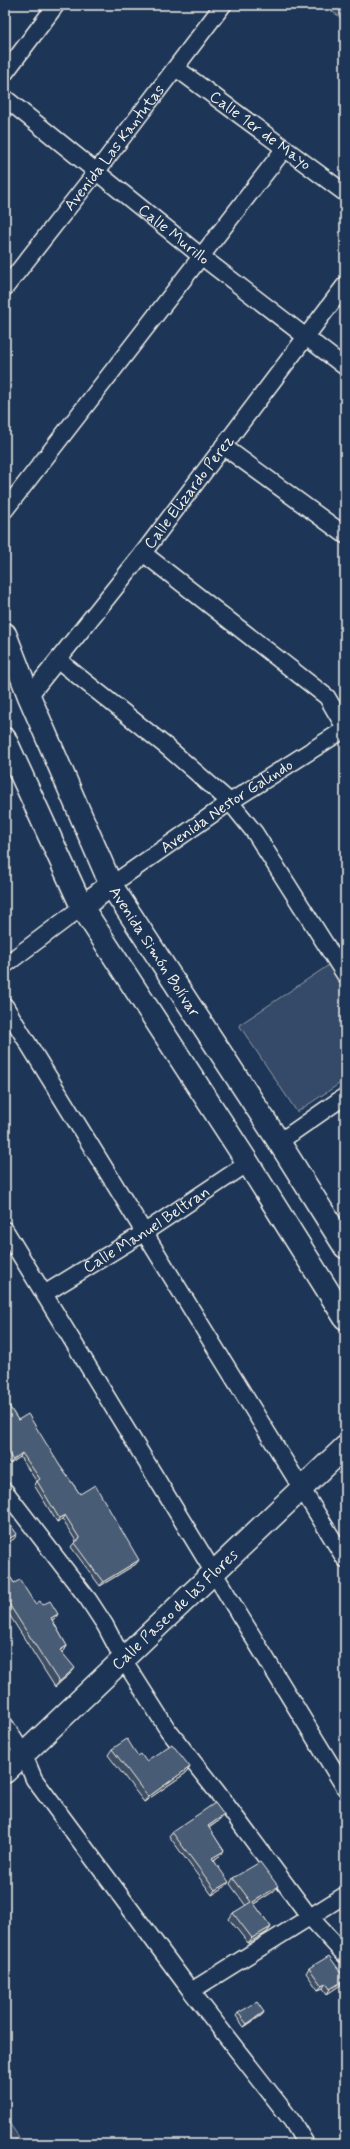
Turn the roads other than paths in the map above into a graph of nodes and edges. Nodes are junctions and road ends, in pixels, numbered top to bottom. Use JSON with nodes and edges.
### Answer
{"nodes":[{"id":1,"x":56,"y":5,"type":"edge"},
{"id":2,"x":223,"y":5,"type":"edge"},
{"id":3,"x":176,"y":68,"type":"junction"},
{"id":4,"x":5,"y":73,"type":"edge"},
{"id":5,"x":5,"y":98,"type":"edge"},
{"id":6,"x":285,"y":148,"type":"junction"},
{"id":7,"x":97,"y":171,"type":"junction"},
{"id":8,"x":345,"y":193,"type":"edge"},
{"id":9,"x":202,"y":257,"type":"junction"},
{"id":10,"x":345,"y":285,"type":"edge"},
{"id":11,"x":5,"y":288,"type":"edge"},
{"id":12,"x":306,"y":337,"type":"junction"},
{"id":13,"x":345,"y":367,"type":"edge"},
{"id":14,"x":223,"y":446,"type":"junction"},
{"id":15,"x":5,"y":510,"type":"edge"},
{"id":16,"x":345,"y":535,"type":"edge"},
{"id":17,"x":143,"y":553,"type":"junction"},
{"id":18,"x":5,"y":634,"type":"edge"},
{"id":19,"x":58,"y":660,"type":"junction"},
{"id":20,"x":29,"y":696,"type":"junction"},
{"id":21,"x":345,"y":729,"type":"edge"},
{"id":22,"x":5,"y":739,"type":"edge"},
{"id":23,"x":230,"y":802,"type":"junction"},
{"id":24,"x":111,"y":885,"type":"junction"},
{"id":25,"x":82,"y":908,"type":"junction"},
{"id":26,"x":5,"y":965,"type":"edge"},
{"id":27,"x":345,"y":975,"type":"edge"},
{"id":28,"x":5,"y":1006,"type":"edge"},
{"id":29,"x":345,"y":1096,"type":"edge"},
{"id":30,"x":279,"y":1142,"type":"junction"},
{"id":31,"x":248,"y":1163,"type":"junction"},
{"id":32,"x":5,"y":1230,"type":"edge"},
{"id":33,"x":145,"y":1232,"type":"junction"},
{"id":34,"x":345,"y":1247,"type":"edge"},
{"id":35,"x":44,"y":1294,"type":"junction"},
{"id":36,"x":345,"y":1318,"type":"edge"},
{"id":37,"x":345,"y":1448,"type":"edge"},
{"id":38,"x":302,"y":1488,"type":"junction"},
{"id":39,"x":5,"y":1491,"type":"edge"},
{"id":40,"x":345,"y":1559,"type":"edge"},
{"id":41,"x":212,"y":1572,"type":"junction"},
{"id":42,"x":123,"y":1659,"type":"junction"},
{"id":43,"x":5,"y":1725,"type":"edge"},
{"id":44,"x":24,"y":1755,"type":"junction"},
{"id":45,"x":5,"y":1772,"type":"edge"},
{"id":46,"x":345,"y":1788,"type":"edge"},
{"id":47,"x":345,"y":1895,"type":"edge"},
{"id":48,"x":309,"y":1916,"type":"junction"},
{"id":49,"x":345,"y":1955,"type":"edge"},
{"id":50,"x":192,"y":1991,"type":"junction"},
{"id":51,"x":306,"y":2144,"type":"edge"}],
"edges":[{"from":1,"to":4,"type":"street"},
{"from":2,"to":3,"type":"street","name":"Avenida Las Kantutas"},
{"from":3,"to":6,"type":"street","name":"Calle 1er de Mayo"},
{"from":3,"to":7,"type":"street","name":"Avenida Las Kantutas"},
{"from":5,"to":7,"type":"street","name":"Calle Murillo"},
{"from":6,"to":8,"type":"street","name":"Calle 1er de Mayo"},
{"from":6,"to":9,"type":"street"},
{"from":7,"to":9,"type":"street","name":"Calle Murillo"},
{"from":7,"to":11,"type":"street","name":"Avenida Las Kantutas"},
{"from":9,"to":12,"type":"street","name":"Calle Murillo"},
{"from":9,"to":15,"type":"street"},
{"from":10,"to":12,"type":"street","name":"Calle Elizardo Perez"},
{"from":12,"to":13,"type":"street","name":"Calle Murillo"},
{"from":12,"to":14,"type":"street","name":"Calle Elizardo Perez"},
{"from":14,"to":16,"type":"street"},
{"from":14,"to":17,"type":"street","name":"Calle Elizardo Perez"},
{"from":17,"to":19,"type":"street","name":"Calle Elizardo Perez"},
{"from":17,"to":21,"type":"street"},
{"from":18,"to":20,"type":"street","name":"Avenida Simón Bolívar"},
{"from":19,"to":20,"type":"street","name":"Calle Elizardo Perez"},
{"from":19,"to":23,"type":"street"},
{"from":20,"to":24,"type":"street","name":"Avenida Simón Bolívar"},
{"from":21,"to":23,"type":"street","name":"Avenida Nestor Galindo"},
{"from":22,"to":25,"type":"street"},
{"from":23,"to":24,"type":"street","name":"Avenida Nestor Galindo"},
{"from":23,"to":27,"type":"street"},
{"from":24,"to":25,"type":"street"},
{"from":24,"to":30,"type":"street","name":"Avenida Simón Bolívar"},
{"from":25,"to":26,"type":"street"},
{"from":25,"to":31,"type":"street"},
{"from":28,"to":33,"type":"street"},
{"from":29,"to":30,"type":"street"},
{"from":30,"to":34,"type":"street","name":"Avenida Simón Bolívar"},
{"from":31,"to":33,"type":"street","name":"Calle Manuel Beltran"},
{"from":31,"to":36,"type":"street"},
{"from":32,"to":35,"type":"street"},
{"from":33,"to":35,"type":"street","name":"Calle Manuel Beltran"},
{"from":33,"to":38,"type":"street"},
{"from":35,"to":41,"type":"street"},
{"from":37,"to":38,"type":"street","name":"Calle Paseo de las Flores"},
{"from":38,"to":40,"type":"street"},
{"from":38,"to":41,"type":"street","name":"Calle Paseo de las Flores"},
{"from":39,"to":42,"type":"street"},
{"from":41,"to":42,"type":"street","name":"Calle Paseo de las Flores"},
{"from":41,"to":46,"type":"street"},
{"from":42,"to":44,"type":"street","name":"Calle Paseo de las Flores"},
{"from":42,"to":48,"type":"street"},
{"from":43,"to":44,"type":"street"},
{"from":44,"to":45,"type":"street","name":"Calle Paseo de las Flores"},
{"from":44,"to":50,"type":"street"},
{"from":47,"to":48,"type":"street"},
{"from":48,"to":49,"type":"street"},
{"from":48,"to":50,"type":"street"},
{"from":50,"to":51,"type":"street"}]}
